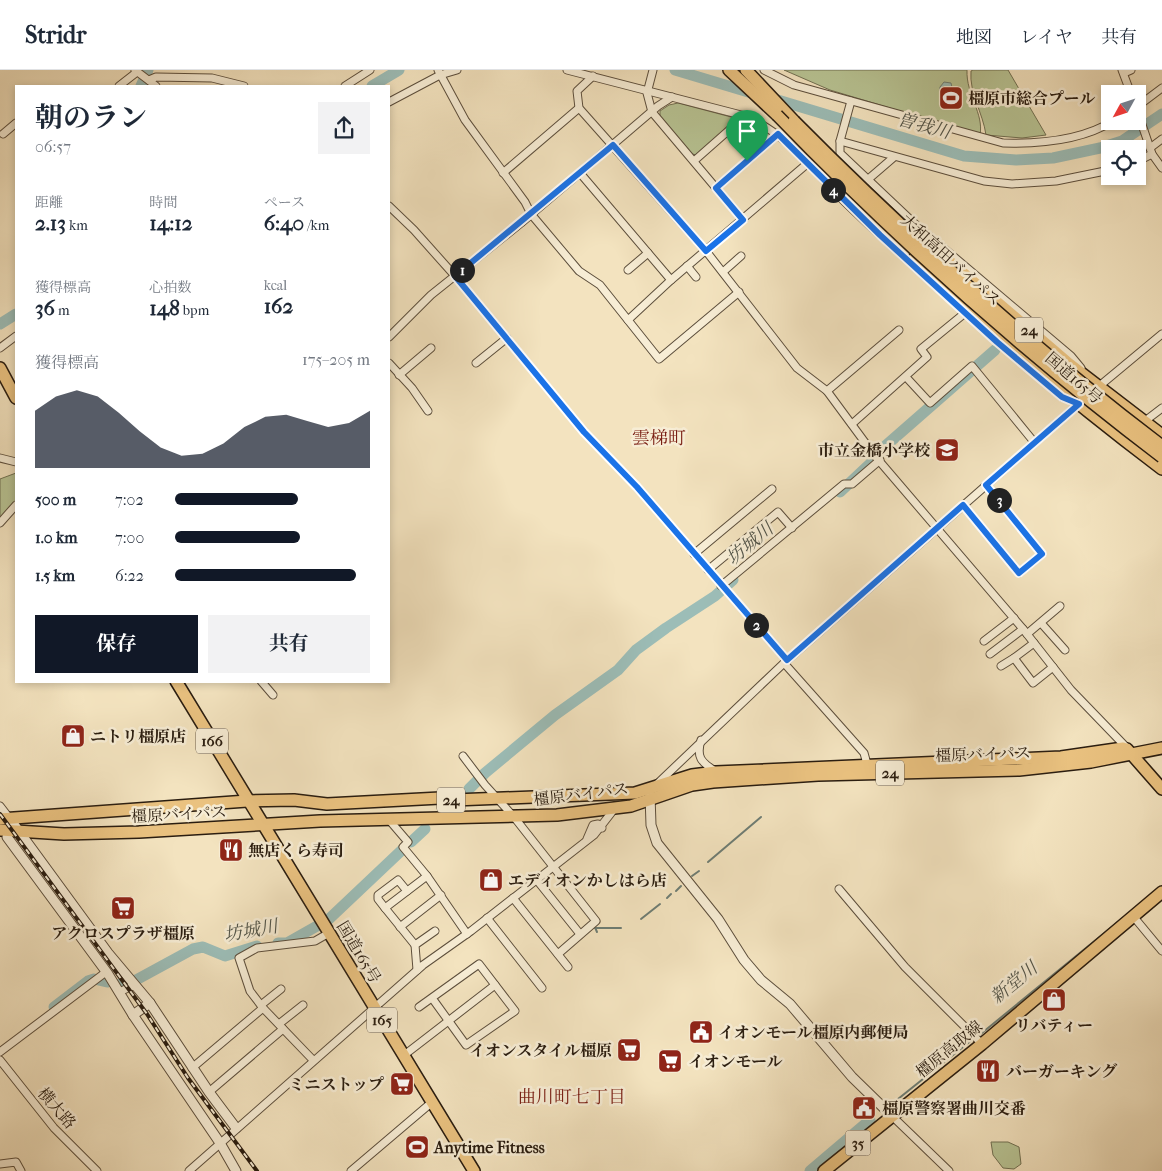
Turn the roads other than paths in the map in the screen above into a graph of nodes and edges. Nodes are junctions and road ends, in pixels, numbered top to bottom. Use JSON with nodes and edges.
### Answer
{"nodes":[{"id":1,"x":370,"y":70,"type":"edge"},
{"id":2,"x":457,"y":70,"type":"edge"},
{"id":3,"x":567,"y":70,"type":"edge"},
{"id":4,"x":653,"y":70,"type":"edge"},
{"id":5,"x":729,"y":70,"type":"edge"},
{"id":6,"x":735,"y":70,"type":"edge"},
{"id":7,"x":746,"y":70,"type":"edge"},
{"id":8,"x":752,"y":70,"type":"edge"},
{"id":9,"x":764,"y":70,"type":"edge"},
{"id":10,"x":136,"y":71,"type":"edge"},
{"id":11,"x":1126,"y":71,"type":"edge"},
{"id":12,"x":439,"y":72,"type":"edge"},
{"id":13,"x":593,"y":76,"type":"junction"},
{"id":14,"x":149,"y":80,"type":"junction"},
{"id":15,"x":120,"y":85,"type":"edge"},
{"id":16,"x":155,"y":85,"type":"edge"},
{"id":17,"x":240,"y":85,"type":"edge"},
{"id":18,"x":347,"y":85,"type":"edge"},
{"id":19,"x":1129,"y":85,"type":"edge"},
{"id":20,"x":648,"y":88,"type":"junction"},
{"id":21,"x":1162,"y":88,"type":"edge"},
{"id":22,"x":672,"y":97,"type":"junction"},
{"id":23,"x":1146,"y":100,"type":"edge"},
{"id":24,"x":390,"y":101,"type":"edge"},
{"id":25,"x":851,"y":102,"type":"junction"},
{"id":26,"x":579,"y":108,"type":"junction"},
{"id":27,"x":652,"y":112,"type":"junction"},
{"id":28,"x":777,"y":115,"type":"junction"},
{"id":29,"x":745,"y":116,"type":"junction"},
{"id":30,"x":794,"y":121,"type":"junction"},
{"id":31,"x":15,"y":124,"type":"edge"},
{"id":32,"x":1101,"y":128,"type":"edge"},
{"id":33,"x":1144,"y":130,"type":"edge"},
{"id":34,"x":3,"y":134,"type":"dead end"},
{"id":35,"x":778,"y":134,"type":"junction"},
{"id":36,"x":1162,"y":139,"type":"edge"},
{"id":37,"x":840,"y":140,"type":"junction"},
{"id":38,"x":613,"y":145,"type":"junction"},
{"id":39,"x":1150,"y":150,"type":"junction"},
{"id":40,"x":1146,"y":154,"type":"edge"},
{"id":41,"x":894,"y":157,"type":"junction"},
{"id":42,"x":694,"y":161,"type":"junction"},
{"id":43,"x":808,"y":163,"type":"junction"},
{"id":44,"x":1161,"y":166,"type":"edge"},
{"id":45,"x":1101,"y":172,"type":"edge"},
{"id":46,"x":503,"y":173,"type":"junction"},
{"id":47,"x":580,"y":173,"type":"junction"},
{"id":48,"x":868,"y":180,"type":"junction"},
{"id":49,"x":716,"y":188,"type":"junction"},
{"id":50,"x":865,"y":197,"type":"junction"},
{"id":51,"x":844,"y":201,"type":"junction"},
{"id":52,"x":390,"y":207,"type":"edge"},
{"id":53,"x":530,"y":214,"type":"junction"},
{"id":54,"x":743,"y":220,"type":"junction"},
{"id":55,"x":706,"y":251,"type":"junction"},
{"id":56,"x":648,"y":253,"type":"junction"},
{"id":57,"x":741,"y":256,"type":"dead end"},
{"id":58,"x":688,"y":266,"type":"junction"},
{"id":59,"x":628,"y":270,"type":"dead end"},
{"id":60,"x":723,"y":272,"type":"junction"},
{"id":61,"x":455,"y":276,"type":"junction"},
{"id":62,"x":696,"y":276,"type":"dead end"},
{"id":63,"x":671,"y":280,"type":"junction"},
{"id":64,"x":739,"y":292,"type":"junction"},
{"id":65,"x":965,"y":313,"type":"junction"},
{"id":66,"x":628,"y":320,"type":"junction"},
{"id":67,"x":899,"y":330,"type":"dead end"},
{"id":68,"x":1162,"y":334,"type":"edge"},
{"id":69,"x":390,"y":336,"type":"edge"},
{"id":70,"x":15,"y":337,"type":"edge"},
{"id":71,"x":507,"y":338,"type":"junction"},
{"id":72,"x":0,"y":348,"type":"edge"},
{"id":73,"x":431,"y":348,"type":"dead end"},
{"id":74,"x":476,"y":363,"type":"dead end"},
{"id":75,"x":390,"y":364,"type":"edge"},
{"id":76,"x":0,"y":368,"type":"edge"},
{"id":77,"x":399,"y":375,"type":"junction"},
{"id":78,"x":906,"y":377,"type":"junction"},
{"id":79,"x":1095,"y":383,"type":"junction"},
{"id":80,"x":827,"y":391,"type":"junction"},
{"id":81,"x":15,"y":396,"type":"edge"},
{"id":82,"x":1079,"y":404,"type":"junction"},
{"id":83,"x":1162,"y":408,"type":"edge"},
{"id":84,"x":428,"y":411,"type":"dead end"},
{"id":85,"x":852,"y":424,"type":"junction"},
{"id":86,"x":1153,"y":428,"type":"edge"},
{"id":87,"x":1034,"y":442,"type":"junction"},
{"id":88,"x":1162,"y":446,"type":"edge"},
{"id":89,"x":1137,"y":450,"type":"junction"},
{"id":90,"x":1162,"y":457,"type":"edge"},
{"id":91,"x":0,"y":458,"type":"edge"},
{"id":92,"x":878,"y":458,"type":"junction"},
{"id":93,"x":15,"y":462,"type":"edge"},
{"id":94,"x":1162,"y":469,"type":"edge"},
{"id":95,"x":986,"y":485,"type":"junction"},
{"id":96,"x":772,"y":489,"type":"dead end"},
{"id":97,"x":963,"y":505,"type":"junction"},
{"id":98,"x":15,"y":507,"type":"edge"},
{"id":99,"x":0,"y":523,"type":"edge"},
{"id":100,"x":792,"y":528,"type":"junction"},
{"id":101,"x":937,"y":528,"type":"junction"},
{"id":102,"x":694,"y":554,"type":"junction"},
{"id":103,"x":708,"y":570,"type":"junction"},
{"id":104,"x":723,"y":588,"type":"junction"},
{"id":105,"x":1060,"y":606,"type":"dead end"},
{"id":106,"x":1014,"y":618,"type":"junction"},
{"id":107,"x":1040,"y":622,"type":"junction"},
{"id":108,"x":1025,"y":631,"type":"junction"},
{"id":109,"x":984,"y":641,"type":"dead end"},
{"id":110,"x":1034,"y":643,"type":"junction"},
{"id":111,"x":1065,"y":650,"type":"dead end"},
{"id":112,"x":990,"y":654,"type":"dead end"},
{"id":113,"x":1014,"y":658,"type":"junction"},
{"id":114,"x":786,"y":662,"type":"junction"},
{"id":115,"x":1002,"y":666,"type":"dead end"},
{"id":116,"x":1053,"y":667,"type":"junction"},
{"id":117,"x":177,"y":683,"type":"edge"},
{"id":118,"x":263,"y":683,"type":"edge"},
{"id":119,"x":273,"y":695,"type":"dead end"},
{"id":120,"x":702,"y":740,"type":"junction"},
{"id":121,"x":1162,"y":741,"type":"edge"},
{"id":122,"x":1162,"y":748,"type":"edge"},
{"id":123,"x":1129,"y":751,"type":"junction"},
{"id":124,"x":463,"y":756,"type":"dead end"},
{"id":125,"x":867,"y":764,"type":"junction"},
{"id":126,"x":716,"y":772,"type":"junction"},
{"id":127,"x":654,"y":788,"type":"junction"},
{"id":128,"x":1162,"y":789,"type":"edge"},
{"id":129,"x":495,"y":798,"type":"junction"},
{"id":130,"x":650,"y":800,"type":"junction"},
{"id":131,"x":247,"y":801,"type":"junction"},
{"id":132,"x":367,"y":802,"type":"junction"},
{"id":133,"x":0,"y":806,"type":"edge"},
{"id":134,"x":615,"y":808,"type":"junction"},
{"id":135,"x":514,"y":817,"type":"junction"},
{"id":136,"x":5,"y":819,"type":"edge"},
{"id":137,"x":390,"y":821,"type":"junction"},
{"id":138,"x":369,"y":822,"type":"junction"},
{"id":139,"x":289,"y":824,"type":"junction"},
{"id":140,"x":264,"y":826,"type":"junction"},
{"id":141,"x":6,"y":833,"type":"edge"},
{"id":142,"x":551,"y":868,"type":"junction"},
{"id":143,"x":290,"y":869,"type":"junction"},
{"id":144,"x":427,"y":876,"type":"junction"},
{"id":145,"x":536,"y":879,"type":"junction"},
{"id":146,"x":839,"y":889,"type":"dead end"},
{"id":147,"x":407,"y":891,"type":"junction"},
{"id":148,"x":1162,"y":892,"type":"edge"},
{"id":149,"x":441,"y":895,"type":"junction"},
{"id":150,"x":513,"y":898,"type":"junction"},
{"id":151,"x":385,"y":908,"type":"junction"},
{"id":152,"x":1133,"y":916,"type":"junction"},
{"id":153,"x":487,"y":918,"type":"junction"},
{"id":154,"x":400,"y":927,"type":"junction"},
{"id":155,"x":435,"y":931,"type":"dead end"},
{"id":156,"x":329,"y":933,"type":"junction"},
{"id":157,"x":467,"y":934,"type":"junction"},
{"id":158,"x":580,"y":934,"type":"junction"},
{"id":159,"x":415,"y":945,"type":"junction"},
{"id":160,"x":1162,"y":951,"type":"edge"},
{"id":161,"x":558,"y":954,"type":"junction"},
{"id":162,"x":568,"y":967,"type":"dead end"},
{"id":163,"x":417,"y":970,"type":"junction"},
{"id":164,"x":106,"y":972,"type":"junction"},
{"id":165,"x":135,"y":985,"type":"junction"},
{"id":166,"x":495,"y":985,"type":"junction"},
{"id":167,"x":542,"y":988,"type":"dead end"},
{"id":168,"x":281,"y":989,"type":"dead end"},
{"id":169,"x":119,"y":992,"type":"junction"},
{"id":170,"x":432,"y":998,"type":"junction"},
{"id":171,"x":150,"y":1004,"type":"junction"},
{"id":172,"x":303,"y":1005,"type":"dead end"},
{"id":173,"x":262,"y":1007,"type":"junction"},
{"id":174,"x":419,"y":1007,"type":"dead end"},
{"id":175,"x":374,"y":1008,"type":"junction"},
{"id":176,"x":133,"y":1015,"type":"junction"},
{"id":177,"x":448,"y":1020,"type":"junction"},
{"id":178,"x":281,"y":1027,"type":"junction"},
{"id":179,"x":978,"y":1040,"type":"junction"},
{"id":180,"x":0,"y":1052,"type":"edge"},
{"id":181,"x":403,"y":1056,"type":"junction"},
{"id":182,"x":0,"y":1060,"type":"edge"},
{"id":183,"x":313,"y":1060,"type":"junction"},
{"id":184,"x":192,"y":1068,"type":"junction"},
{"id":185,"x":208,"y":1092,"type":"junction"},
{"id":186,"x":431,"y":1103,"type":"junction"},
{"id":187,"x":892,"y":1116,"type":"junction"},
{"id":188,"x":236,"y":1128,"type":"junction"},
{"id":189,"x":220,"y":1143,"type":"junction"},
{"id":190,"x":0,"y":1164,"type":"edge"},
{"id":191,"x":21,"y":1171,"type":"edge"},
{"id":192,"x":96,"y":1171,"type":"edge"},
{"id":193,"x":189,"y":1171,"type":"edge"},
{"id":194,"x":236,"y":1171,"type":"edge"},
{"id":195,"x":351,"y":1171,"type":"edge"},
{"id":196,"x":474,"y":1171,"type":"edge"},
{"id":197,"x":824,"y":1171,"type":"edge"},
{"id":198,"x":949,"y":1171,"type":"edge"}],
"edges":[{"from":1,"to":18,"type":"street"},
{"from":2,"to":12,"type":"street"},
{"from":3,"to":13,"type":"street"},
{"from":4,"to":20,"type":"street"},
{"from":5,"to":28,"type":"main road"},
{"from":6,"to":28,"type":"main road","name":"大和高田バイパス"},
{"from":7,"to":30,"type":"main road","name":"大和高田バイパス"},
{"from":8,"to":30,"type":"main road"},
{"from":9,"to":25,"type":"street"},
{"from":10,"to":14,"type":"street"},
{"from":10,"to":15,"type":"street"},
{"from":11,"to":19,"type":"street"},
{"from":12,"to":24,"type":"street"},
{"from":12,"to":46,"type":"street"},
{"from":13,"to":20,"type":"street"},
{"from":13,"to":26,"type":"street"},
{"from":14,"to":16,"type":"street"},
{"from":14,"to":17,"type":"street"},
{"from":20,"to":22,"type":"street"},
{"from":20,"to":27,"type":"street"},
{"from":21,"to":23,"type":"street"},
{"from":22,"to":27,"type":"street"},
{"from":22,"to":29,"type":"street"},
{"from":25,"to":32,"type":"street"},
{"from":25,"to":37,"type":"street"},
{"from":26,"to":38,"type":"street"},
{"from":26,"to":46,"type":"street"},
{"from":27,"to":38,"type":"street"},
{"from":27,"to":42,"type":"street"},
{"from":28,"to":50,"type":"main road","name":"大和高田バイパス","bridge":true},
{"from":29,"to":35,"type":"street"},
{"from":29,"to":42,"type":"street"},
{"from":30,"to":50,"type":"main road","name":"大和高田バイパス","bridge":true},
{"from":31,"to":34,"type":"street"},
{"from":33,"to":39,"type":"street"},
{"from":35,"to":43,"type":"street"},
{"from":35,"to":49,"type":"street"},
{"from":36,"to":39,"type":"street"},
{"from":37,"to":41,"type":"street"},
{"from":37,"to":48,"type":"street"},
{"from":38,"to":47,"type":"street"},
{"from":38,"to":55,"type":"street"},
{"from":39,"to":40,"type":"street"},
{"from":39,"to":44,"type":"street"},
{"from":41,"to":45,"type":"street"},
{"from":41,"to":48,"type":"street"},
{"from":42,"to":49,"type":"street"},
{"from":43,"to":51,"type":"street"},
{"from":43,"to":54,"type":"street"},
{"from":46,"to":53,"type":"street"},
{"from":47,"to":53,"type":"street"},
{"from":47,"to":56,"type":"street"},
{"from":48,"to":51,"type":"street"},
{"from":48,"to":79,"type":"street"},
{"from":49,"to":54,"type":"street"},
{"from":50,"to":79,"type":"main road","name":"国道165号","number":"24","bridge":true},
{"from":50,"to":82,"type":"main road","name":"国道165号","number":"24","bridge":true},
{"from":50,"to":88,"type":"main road","name":"大和高田バイパス","bridge":true},
{"from":50,"to":90,"type":"main road","name":"大和高田バイパス","bridge":true},
{"from":51,"to":65,"type":"street"},
{"from":52,"to":61,"type":"street"},
{"from":53,"to":61,"type":"street"},
{"from":53,"to":66,"type":"street"},
{"from":54,"to":55,"type":"street"},
{"from":55,"to":58,"type":"street"},
{"from":55,"to":60,"type":"street"},
{"from":56,"to":59,"type":"street"},
{"from":56,"to":63,"type":"street"},
{"from":57,"to":60,"type":"street"},
{"from":58,"to":62,"type":"street"},
{"from":58,"to":63,"type":"street"},
{"from":60,"to":64,"type":"street"},
{"from":61,"to":69,"type":"street"},
{"from":61,"to":71,"type":"street"},
{"from":63,"to":66,"type":"street"},
{"from":64,"to":66,"type":"street"},
{"from":64,"to":80,"type":"street"},
{"from":65,"to":78,"type":"street"},
{"from":65,"to":82,"type":"street"},
{"from":67,"to":80,"type":"street"},
{"from":68,"to":79,"type":"street"},
{"from":70,"to":72,"type":"street"},
{"from":71,"to":74,"type":"street"},
{"from":71,"to":102,"type":"street"},
{"from":73,"to":77,"type":"street"},
{"from":75,"to":77,"type":"street"},
{"from":76,"to":81,"type":"main road"},
{"from":77,"to":84,"type":"street"},
{"from":78,"to":85,"type":"street"},
{"from":78,"to":87,"type":"street"},
{"from":79,"to":82,"type":"street"},
{"from":79,"to":86,"type":"main road","name":"国道165号","number":"24"},
{"from":80,"to":85,"type":"street"},
{"from":82,"to":87,"type":"street"},
{"from":82,"to":89,"type":"main road","name":"国道165号","number":"24"},
{"from":83,"to":86,"type":"street"},
{"from":85,"to":92,"type":"street"},
{"from":86,"to":89,"type":"street"},
{"from":87,"to":95,"type":"street"},
{"from":89,"to":94,"type":"main road","name":"国道165号","number":"24"},
{"from":91,"to":93,"type":"street"},
{"from":92,"to":100,"type":"street"},
{"from":92,"to":101,"type":"street"},
{"from":95,"to":97,"type":"street"},
{"from":95,"to":97,"type":"street"},
{"from":96,"to":102,"type":"street"},
{"from":97,"to":101,"type":"street"},
{"from":98,"to":99,"type":"street"},
{"from":100,"to":103,"type":"street"},
{"from":100,"to":104,"type":"street"},
{"from":101,"to":106,"type":"street"},
{"from":101,"to":114,"type":"street"},
{"from":102,"to":103,"type":"street"},
{"from":103,"to":104,"type":"street"},
{"from":104,"to":114,"type":"street"},
{"from":105,"to":107,"type":"street"},
{"from":106,"to":108,"type":"street"},
{"from":106,"to":109,"type":"street"},
{"from":107,"to":108,"type":"street"},
{"from":107,"to":111,"type":"street"},
{"from":108,"to":110,"type":"street"},
{"from":108,"to":112,"type":"street"},
{"from":110,"to":113,"type":"street"},
{"from":110,"to":116,"type":"street"},
{"from":113,"to":115,"type":"street"},
{"from":113,"to":116,"type":"street"},
{"from":114,"to":120,"type":"street"},
{"from":114,"to":125,"type":"street"},
{"from":116,"to":123,"type":"street"},
{"from":117,"to":131,"type":"main road","number":"166"},
{"from":118,"to":119,"type":"street"},
{"from":120,"to":126,"type":"street"},
{"from":120,"to":127,"type":"street"},
{"from":121,"to":123,"type":"main road","name":"橿原バイパス","number":"24"},
{"from":122,"to":123,"type":"main road","name":"橿原バイパス","number":"24"},
{"from":123,"to":125,"type":"main road","name":"橿原バイパス","number":"24"},
{"from":123,"to":128,"type":"main road"},
{"from":123,"to":130,"type":"main road","name":"橿原バイパス","number":"24"},
{"from":124,"to":129,"type":"street"},
{"from":125,"to":126,"type":"main road","name":"橿原バイパス","number":"24"},
{"from":126,"to":127,"type":"main road","name":"橿原バイパス","number":"24"},
{"from":127,"to":129,"type":"main road","name":"橿原バイパス","number":"24"},
{"from":127,"to":130,"type":"street"},
{"from":129,"to":132,"type":"main road","name":"橿原バイパス","number":"24"},
{"from":129,"to":135,"type":"street"},
{"from":130,"to":134,"type":"main road","name":"橿原バイパス","number":"24"},
{"from":130,"to":187,"type":"street"},
{"from":131,"to":132,"type":"main road","name":"橿原バイパス","number":"24"},
{"from":131,"to":136,"type":"main road","name":"橿原バイパス","number":"24"},
{"from":131,"to":140,"type":"main road","name":"国道165号","number":"165"},
{"from":132,"to":138,"type":"main road"},
{"from":133,"to":136,"type":"street"},
{"from":134,"to":135,"type":"main road","name":"橿原バイパス","number":"24"},
{"from":134,"to":142,"type":"street"},
{"from":135,"to":137,"type":"main road","name":"橿原バイパス","number":"24"},
{"from":135,"to":142,"type":"street"},
{"from":136,"to":141,"type":"street"},
{"from":137,"to":138,"type":"main road","name":"橿原バイパス","number":"24"},
{"from":137,"to":144,"type":"street"},
{"from":138,"to":139,"type":"main road","name":"橿原バイパス","number":"24"},
{"from":139,"to":140,"type":"main road","name":"橿原バイパス","number":"24"},
{"from":139,"to":143,"type":"main road"},
{"from":140,"to":141,"type":"main road","name":"橿原バイパス","number":"24"},
{"from":140,"to":143,"type":"main road","name":"国道165号","number":"165"},
{"from":141,"to":164,"type":"street"},
{"from":141,"to":165,"type":"street"},
{"from":142,"to":145,"type":"street"},
{"from":142,"to":158,"type":"street"},
{"from":143,"to":156,"type":"main road","name":"国道165号","number":"165"},
{"from":144,"to":147,"type":"street"},
{"from":144,"to":149,"type":"street"},
{"from":145,"to":150,"type":"street"},
{"from":145,"to":158,"type":"street"},
{"from":146,"to":179,"type":"street"},
{"from":147,"to":151,"type":"street"},
{"from":147,"to":151,"type":"street"},
{"from":148,"to":152,"type":"main road","name":"橿原高取線","number":"35"},
{"from":149,"to":154,"type":"street"},
{"from":149,"to":157,"type":"street"},
{"from":150,"to":153,"type":"street"},
{"from":150,"to":161,"type":"street"},
{"from":151,"to":154,"type":"street"},
{"from":152,"to":160,"type":"street"},
{"from":152,"to":179,"type":"main road","name":"橿原高取線","number":"35"},
{"from":153,"to":157,"type":"street"},
{"from":153,"to":167,"type":"street"},
{"from":154,"to":159,"type":"street"},
{"from":155,"to":159,"type":"street"},
{"from":156,"to":173,"type":"street"},
{"from":156,"to":175,"type":"main road","name":"国道165号","number":"165"},
{"from":157,"to":163,"type":"street"},
{"from":158,"to":161,"type":"street"},
{"from":159,"to":163,"type":"street"},
{"from":161,"to":162,"type":"street"},
{"from":163,"to":175,"type":"street"},
{"from":164,"to":169,"type":"street"},
{"from":164,"to":180,"type":"street"},
{"from":165,"to":169,"type":"street"},
{"from":165,"to":171,"type":"street"},
{"from":166,"to":170,"type":"street"},
{"from":166,"to":177,"type":"street"},
{"from":166,"to":177,"type":"street"},
{"from":168,"to":173,"type":"street"},
{"from":169,"to":176,"type":"street"},
{"from":170,"to":174,"type":"street"},
{"from":170,"to":177,"type":"street"},
{"from":171,"to":176,"type":"street"},
{"from":171,"to":184,"type":"street"},
{"from":172,"to":178,"type":"street"},
{"from":173,"to":178,"type":"street"},
{"from":173,"to":184,"type":"street"},
{"from":175,"to":181,"type":"main road","name":"国道165号","number":"165"},
{"from":175,"to":183,"type":"street"},
{"from":176,"to":189,"type":"street"},
{"from":177,"to":181,"type":"street"},
{"from":178,"to":183,"type":"street"},
{"from":178,"to":185,"type":"street"},
{"from":179,"to":187,"type":"main road","name":"橿原高取線","number":"35"},
{"from":181,"to":186,"type":"main road","name":"国道165号","number":"165"},
{"from":182,"to":192,"type":"street","name":"横大路"},
{"from":183,"to":188,"type":"street"},
{"from":184,"to":185,"type":"street"},
{"from":185,"to":188,"type":"street"},
{"from":186,"to":195,"type":"street"},
{"from":186,"to":196,"type":"main road","name":"国道165号","number":"165"},
{"from":187,"to":197,"type":"main road","name":"橿原高取線","number":"35"},
{"from":187,"to":198,"type":"street"},
{"from":188,"to":189,"type":"street"},
{"from":189,"to":193,"type":"street"},
{"from":189,"to":194,"type":"street"},
{"from":190,"to":191,"type":"street"}]}
